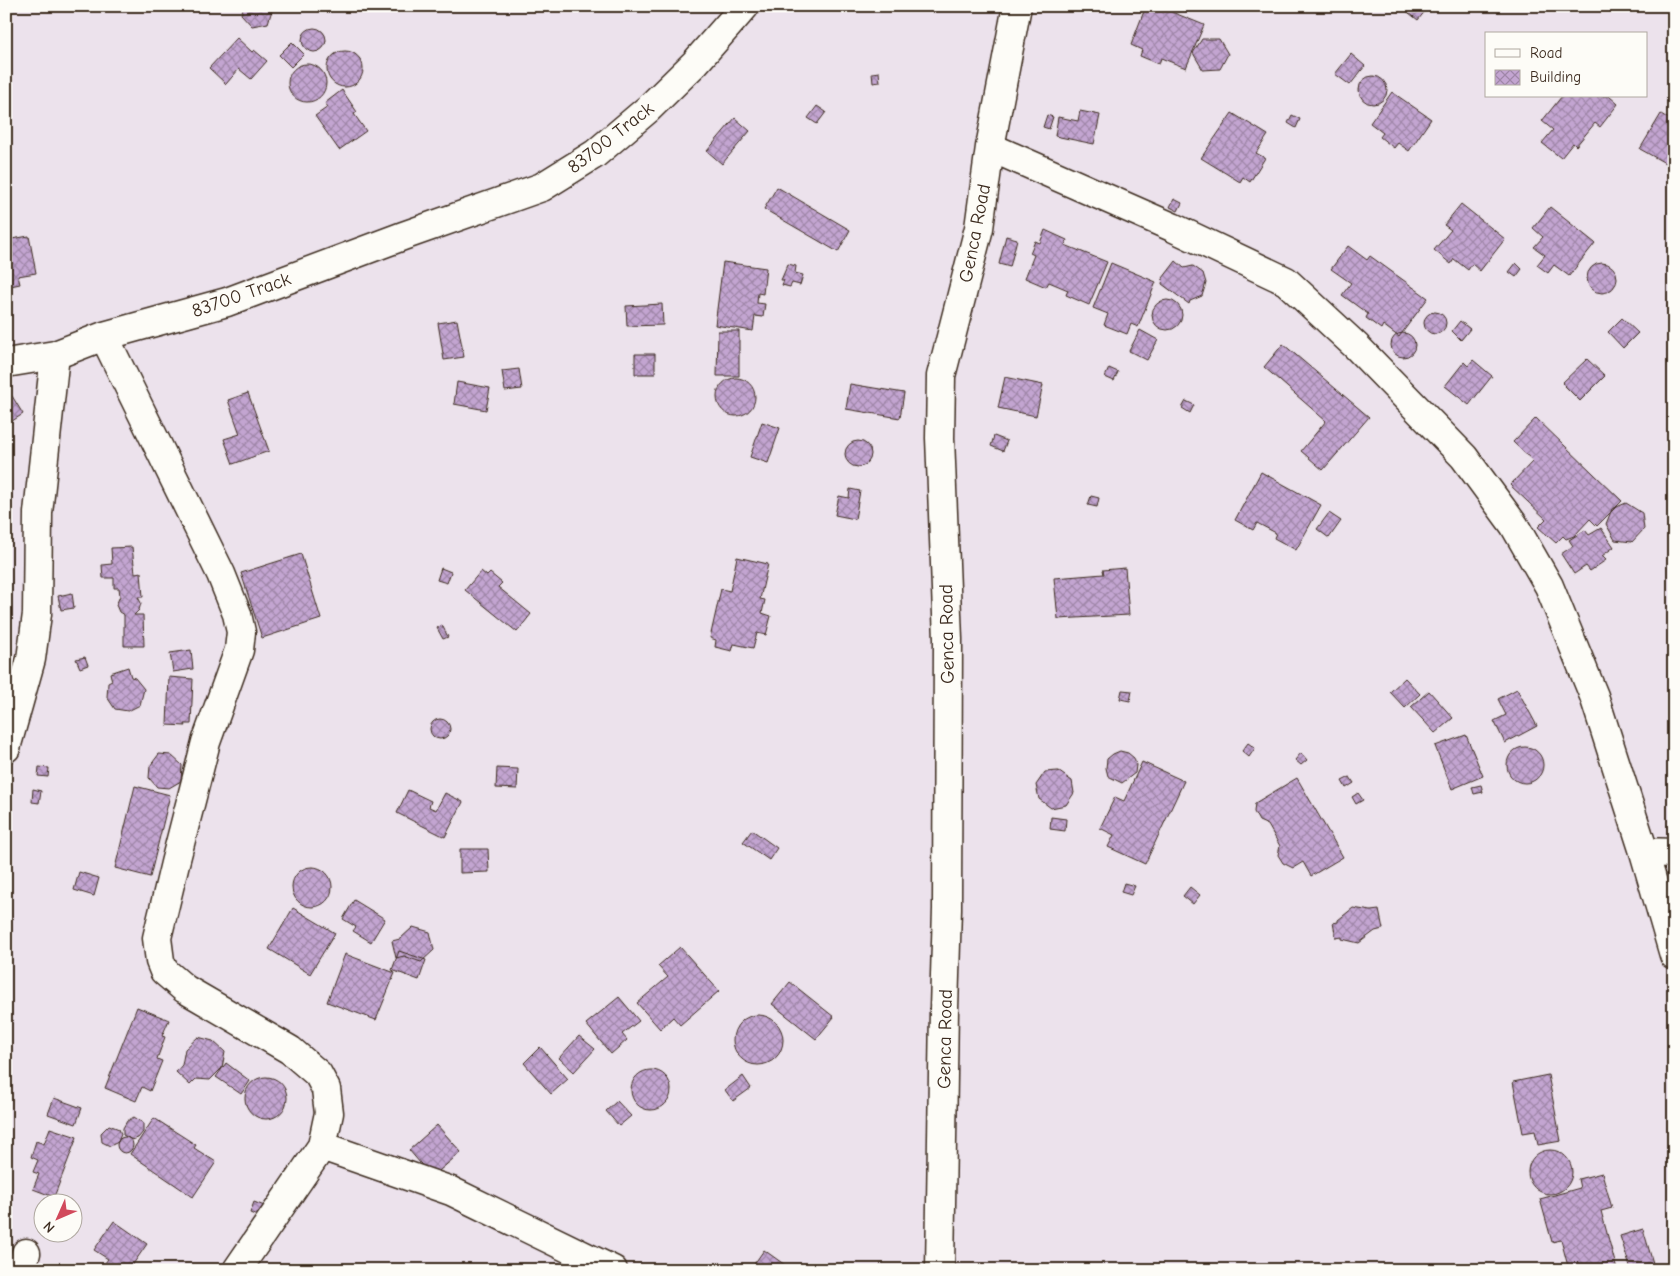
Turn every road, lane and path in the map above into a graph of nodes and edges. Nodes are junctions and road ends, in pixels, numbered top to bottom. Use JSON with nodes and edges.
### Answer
{"nodes":[{"id":1,"x":745,"y":6,"type":"edge"},
{"id":2,"x":1017,"y":6,"type":"edge"},
{"id":3,"x":990,"y":147,"type":"junction"},
{"id":4,"x":104,"y":336,"type":"junction"},
{"id":5,"x":55,"y":355,"type":"junction"},
{"id":6,"x":6,"y":363,"type":"edge"},
{"id":7,"x":6,"y":748,"type":"edge"},
{"id":8,"x":1644,"y":852,"type":"junction"},
{"id":9,"x":1674,"y":853,"type":"edge"},
{"id":10,"x":1674,"y":955,"type":"edge"},
{"id":11,"x":322,"y":1146,"type":"junction"},
{"id":12,"x":237,"y":1270,"type":"edge"},
{"id":13,"x":613,"y":1270,"type":"edge"},
{"id":14,"x":940,"y":1270,"type":"edge"}],
"edges":[{"from":1,"to":4,"type":"street","name":"83700 Track"},
{"from":2,"to":3,"type":"street","name":"Genca Road"},
{"from":3,"to":8,"type":"street"},
{"from":3,"to":14,"type":"street","name":"Genca Road"},
{"from":4,"to":5,"type":"street","name":"83700 Track"},
{"from":4,"to":11,"type":"street"},
{"from":5,"to":6,"type":"street","name":"83700 Track"},
{"from":5,"to":7,"type":"street"},
{"from":8,"to":9,"type":"street"},
{"from":8,"to":10,"type":"street"},
{"from":11,"to":12,"type":"street"},
{"from":11,"to":13,"type":"street"}]}
